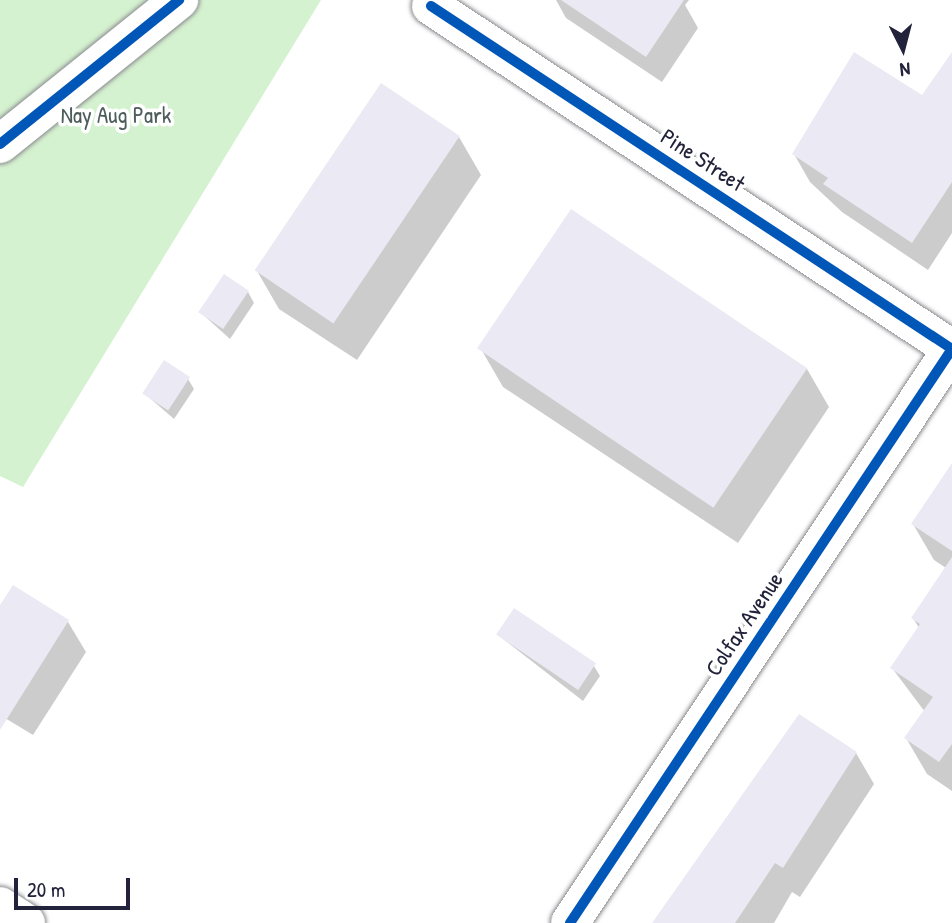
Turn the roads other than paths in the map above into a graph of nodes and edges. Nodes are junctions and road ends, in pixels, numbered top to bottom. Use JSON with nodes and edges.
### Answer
{"nodes":[{"id":1,"x":179,"y":0,"type":"edge"},
{"id":2,"x":431,"y":6,"type":"dead end"},
{"id":3,"x":0,"y":144,"type":"edge"},
{"id":4,"x":952,"y":349,"type":"edge"},
{"id":5,"x":0,"y":906,"type":"edge"},
{"id":6,"x":26,"y":923,"type":"edge"},
{"id":7,"x":570,"y":923,"type":"edge"}],
"edges":[{"from":1,"to":3,"type":"street"},
{"from":2,"to":4,"type":"street","name":"Pine Street"},
{"from":4,"to":7,"type":"street","name":"Colfax Avenue"},
{"from":5,"to":6,"type":"street"}]}
